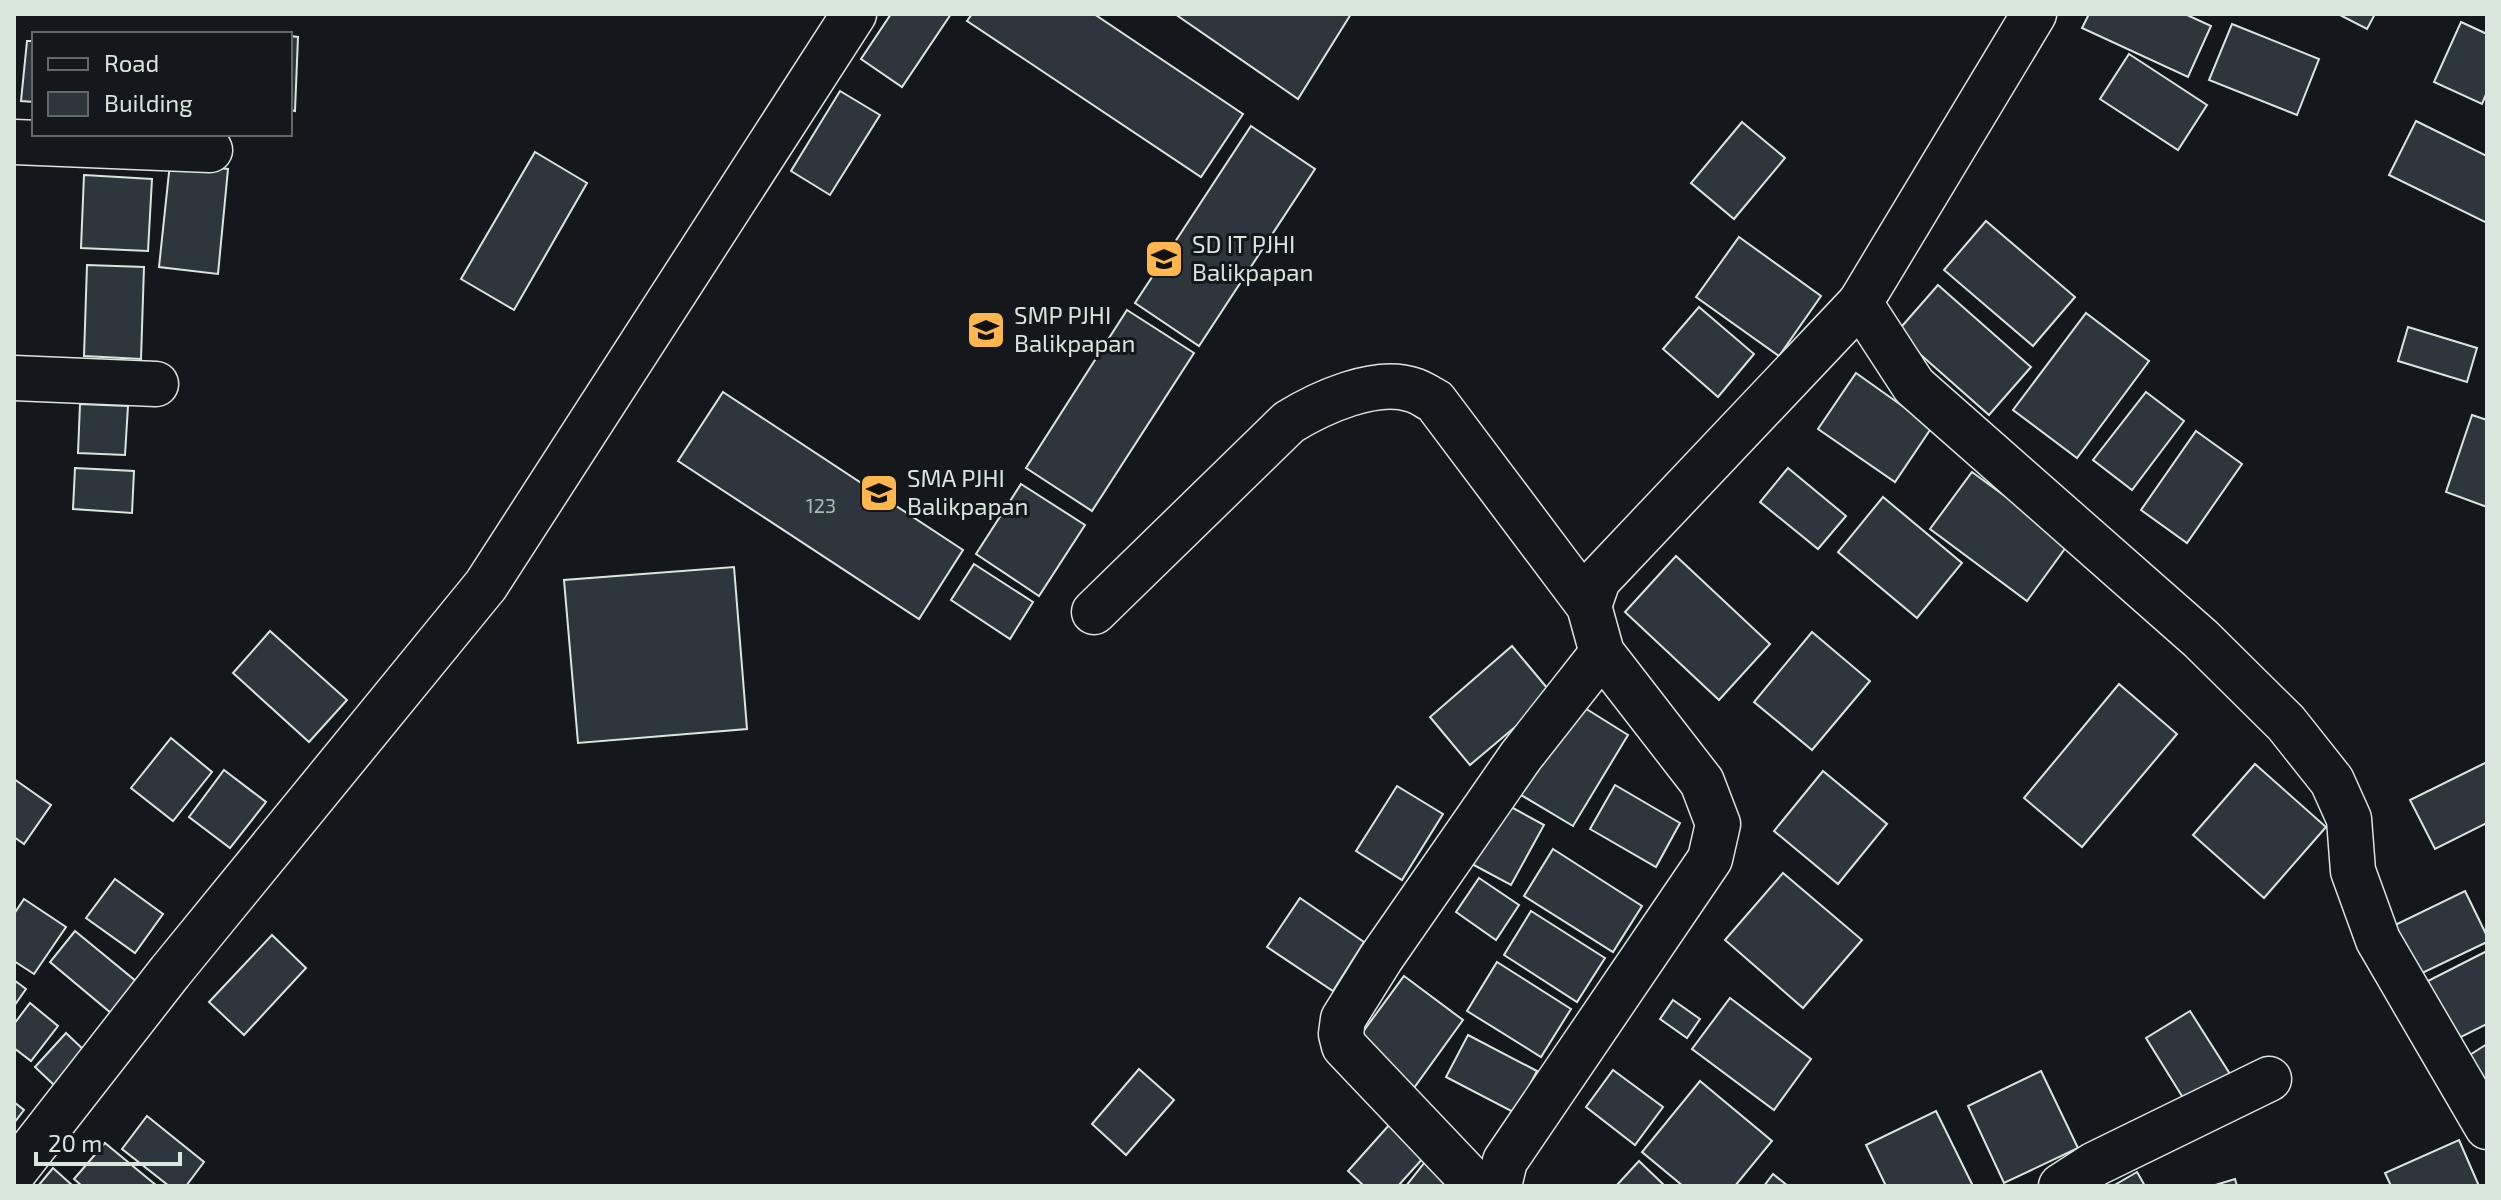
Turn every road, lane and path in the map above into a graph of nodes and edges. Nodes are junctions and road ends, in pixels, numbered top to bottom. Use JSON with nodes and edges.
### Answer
{"nodes":[{"id":1,"x":854,"y":14,"type":"edge"},
{"id":2,"x":2034,"y":14,"type":"edge"},
{"id":3,"x":14,"y":142,"type":"edge"},
{"id":4,"x":210,"y":150,"type":"dead end"},
{"id":5,"x":1860,"y":303,"type":"junction"},
{"id":6,"x":14,"y":378,"type":"edge"},
{"id":7,"x":156,"y":384,"type":"dead end"},
{"id":8,"x":1589,"y":606,"type":"junction"},
{"id":9,"x":1094,"y":612,"type":"dead end"},
{"id":10,"x":1602,"y":653,"type":"junction"},
{"id":11,"x":2269,"y":1079,"type":"dead end"},
{"id":12,"x":2487,"y":1127,"type":"edge"},
{"id":13,"x":14,"y":1172,"type":"edge"},
{"id":14,"x":1477,"y":1186,"type":"edge"},
{"id":15,"x":1499,"y":1186,"type":"edge"},
{"id":16,"x":2061,"y":1186,"type":"edge"}],
"edges":[{"from":1,"to":13,"type":"street"},
{"from":2,"to":5,"type":"street"},
{"from":3,"to":4,"type":"street"},
{"from":5,"to":8,"type":"street"},
{"from":5,"to":12,"type":"street"},
{"from":6,"to":7,"type":"street"},
{"from":8,"to":9,"type":"street"},
{"from":8,"to":10,"type":"street"},
{"from":10,"to":14,"type":"street"},
{"from":10,"to":15,"type":"street"},
{"from":11,"to":16,"type":"street"}]}
